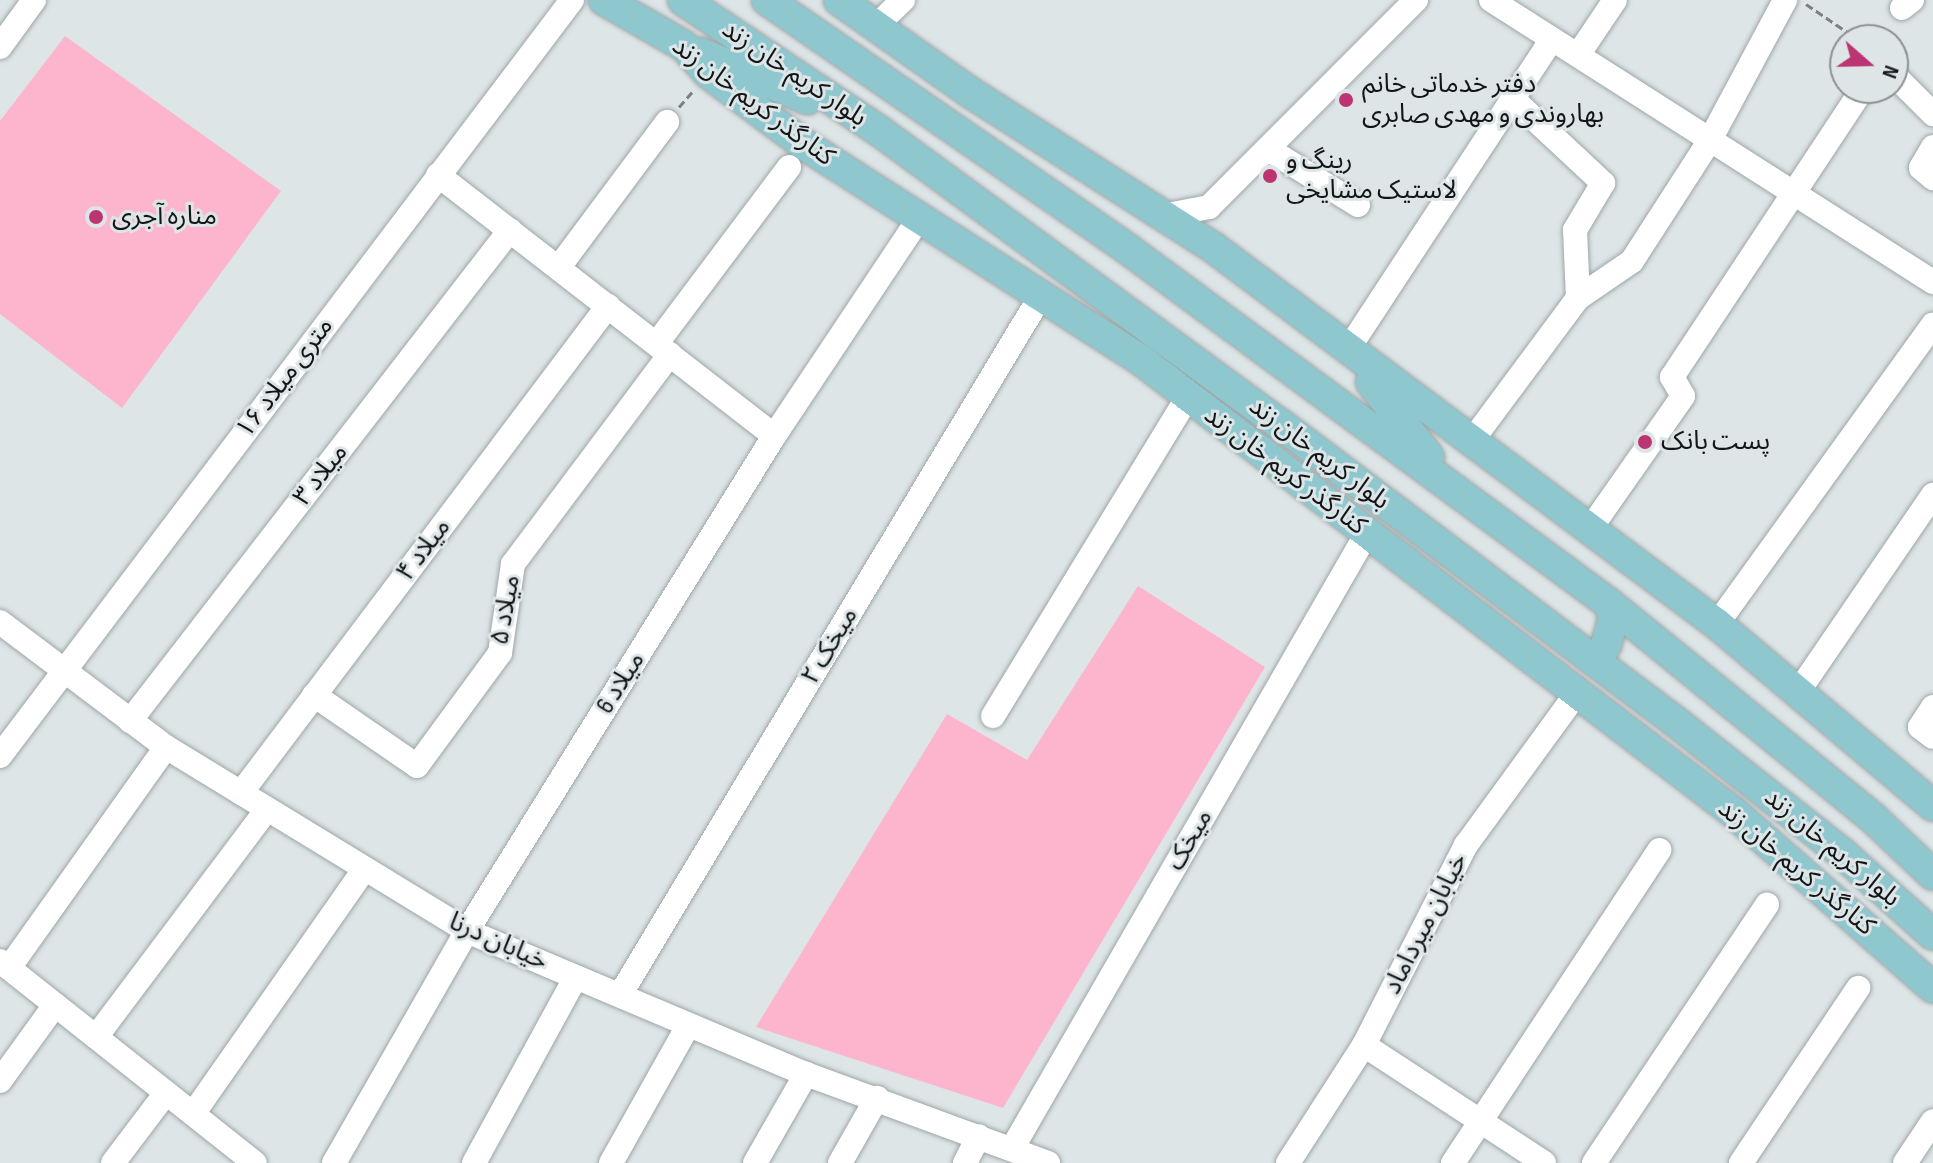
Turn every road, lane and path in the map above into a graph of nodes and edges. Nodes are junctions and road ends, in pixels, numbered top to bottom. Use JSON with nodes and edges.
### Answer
{"nodes":[{"id":1,"x":34,"y":0,"type":"edge"},
{"id":2,"x":572,"y":0,"type":"edge"},
{"id":3,"x":604,"y":0,"type":"edge"},
{"id":4,"x":753,"y":0,"type":"edge"},
{"id":5,"x":769,"y":0,"type":"edge"},
{"id":6,"x":839,"y":0,"type":"edge"},
{"id":7,"x":903,"y":0,"type":"edge"},
{"id":8,"x":1416,"y":0,"type":"edge"},
{"id":9,"x":1491,"y":0,"type":"edge"},
{"id":10,"x":1615,"y":0,"type":"edge"},
{"id":11,"x":1785,"y":0,"type":"edge"},
{"id":12,"x":1800,"y":0,"type":"edge"},
{"id":13,"x":687,"y":1,"type":"edge"},
{"id":14,"x":878,"y":24,"type":"junction"},
{"id":15,"x":1835,"y":24,"type":"edge"},
{"id":16,"x":728,"y":30,"type":"junction"},
{"id":17,"x":1552,"y":39,"type":"junction"},
{"id":18,"x":684,"y":46,"type":"junction"},
{"id":19,"x":0,"y":47,"type":"edge"},
{"id":20,"x":1578,"y":55,"type":"junction"},
{"id":21,"x":708,"y":73,"type":"junction"},
{"id":22,"x":1909,"y":90,"type":"edge"},
{"id":23,"x":971,"y":93,"type":"junction"},
{"id":24,"x":1514,"y":100,"type":"junction"},
{"id":25,"x":1852,"y":104,"type":"edge"},
{"id":26,"x":1933,"y":114,"type":"edge"},
{"id":27,"x":667,"y":122,"type":"joint"},
{"id":28,"x":878,"y":130,"type":"junction"},
{"id":29,"x":1710,"y":140,"type":"junction"},
{"id":30,"x":1933,"y":147,"type":"edge"},
{"id":31,"x":1268,"y":149,"type":"junction"},
{"id":32,"x":789,"y":167,"type":"dead end"},
{"id":33,"x":438,"y":175,"type":"junction"},
{"id":34,"x":1933,"y":178,"type":"edge"},
{"id":35,"x":1794,"y":193,"type":"junction"},
{"id":36,"x":1358,"y":205,"type":"dead end"},
{"id":37,"x":1209,"y":207,"type":"junction"},
{"id":38,"x":1167,"y":215,"type":"junction"},
{"id":39,"x":918,"y":220,"type":"junction"},
{"id":40,"x":510,"y":230,"type":"junction"},
{"id":41,"x":1025,"y":238,"type":"junction"},
{"id":42,"x":1214,"y":248,"type":"junction"},
{"id":43,"x":559,"y":267,"type":"junction"},
{"id":44,"x":1933,"y":282,"type":"edge"},
{"id":45,"x":1040,"y":297,"type":"junction"},
{"id":46,"x":1578,"y":298,"type":"junction"},
{"id":47,"x":608,"y":306,"type":"junction"},
{"id":48,"x":1933,"y":325,"type":"edge"},
{"id":49,"x":1113,"y":343,"type":"junction"},
{"id":50,"x":664,"y":349,"type":"junction"},
{"id":51,"x":1347,"y":351,"type":"junction"},
{"id":52,"x":1188,"y":397,"type":"junction"},
{"id":53,"x":774,"y":436,"type":"junction"},
{"id":54,"x":1471,"y":442,"type":"junction"},
{"id":55,"x":1450,"y":484,"type":"junction"},
{"id":56,"x":1933,"y":495,"type":"edge"},
{"id":57,"x":1590,"y":529,"type":"junction"},
{"id":58,"x":1367,"y":533,"type":"junction"},
{"id":59,"x":1611,"y":605,"type":"junction"},
{"id":60,"x":0,"y":622,"type":"edge"},
{"id":61,"x":1717,"y":624,"type":"junction"},
{"id":62,"x":1589,"y":657,"type":"junction"},
{"id":63,"x":65,"y":670,"type":"junction"},
{"id":64,"x":1702,"y":677,"type":"junction"},
{"id":65,"x":1798,"y":692,"type":"junction"},
{"id":66,"x":1577,"y":693,"type":"junction"},
{"id":67,"x":314,"y":695,"type":"junction"},
{"id":68,"x":993,"y":716,"type":"dead end"},
{"id":69,"x":130,"y":721,"type":"junction"},
{"id":70,"x":1676,"y":722,"type":"junction"},
{"id":71,"x":166,"y":747,"type":"junction"},
{"id":72,"x":0,"y":756,"type":"edge"},
{"id":73,"x":241,"y":793,"type":"junction"},
{"id":74,"x":1933,"y":806,"type":"edge"},
{"id":75,"x":267,"y":809,"type":"junction"},
{"id":76,"x":1799,"y":819,"type":"junction"},
{"id":77,"x":1777,"y":849,"type":"junction"},
{"id":78,"x":1659,"y":850,"type":"dead end"},
{"id":79,"x":364,"y":870,"type":"junction"},
{"id":80,"x":1933,"y":875,"type":"edge"},
{"id":81,"x":1767,"y":905,"type":"dead end"},
{"id":82,"x":467,"y":931,"type":"junction"},
{"id":83,"x":1933,"y":935,"type":"edge"},
{"id":84,"x":4,"y":964,"type":"edge"},
{"id":85,"x":576,"y":977,"type":"junction"},
{"id":86,"x":1858,"y":988,"type":"dead end"},
{"id":87,"x":1933,"y":988,"type":"edge"},
{"id":88,"x":620,"y":995,"type":"junction"},
{"id":89,"x":55,"y":1005,"type":"junction"},
{"id":90,"x":688,"y":1026,"type":"junction"},
{"id":91,"x":96,"y":1037,"type":"junction"},
{"id":92,"x":1364,"y":1045,"type":"junction"},
{"id":93,"x":806,"y":1074,"type":"junction"},
{"id":94,"x":0,"y":1081,"type":"edge"},
{"id":95,"x":166,"y":1093,"type":"junction"},
{"id":96,"x":877,"y":1098,"type":"junction"},
{"id":97,"x":193,"y":1114,"type":"junction"},
{"id":98,"x":1480,"y":1121,"type":"junction"},
{"id":99,"x":1933,"y":1121,"type":"edge"},
{"id":100,"x":979,"y":1136,"type":"junction"},
{"id":101,"x":1013,"y":1147,"type":"junction"},
{"id":102,"x":113,"y":1163,"type":"edge"},
{"id":103,"x":255,"y":1163,"type":"edge"},
{"id":104,"x":334,"y":1163,"type":"edge"},
{"id":105,"x":474,"y":1163,"type":"edge"},
{"id":106,"x":611,"y":1163,"type":"edge"},
{"id":107,"x":755,"y":1163,"type":"edge"},
{"id":108,"x":840,"y":1163,"type":"edge"},
{"id":109,"x":965,"y":1163,"type":"edge"},
{"id":110,"x":1048,"y":1163,"type":"edge"},
{"id":111,"x":1288,"y":1163,"type":"edge"},
{"id":112,"x":1453,"y":1163,"type":"edge"},
{"id":113,"x":1544,"y":1163,"type":"edge"},
{"id":114,"x":1594,"y":1163,"type":"edge"},
{"id":115,"x":1741,"y":1163,"type":"edge"},
{"id":116,"x":1905,"y":1163,"type":"edge"}],
"edges":[{"from":1,"to":19,"type":"street"},
{"from":2,"to":33,"type":"street","name":"۱۶ متری میلاد"},
{"from":3,"to":18,"type":"main road","name":"کنارگذر کریم خان زند"},
{"from":4,"to":16,"type":"main road"},
{"from":5,"to":23,"type":"main road"},
{"from":5,"to":55,"type":"main road","name":"بلوار کریم خان زند"},
{"from":6,"to":14,"type":"main road"},
{"from":7,"to":14,"type":"street"},
{"from":8,"to":31,"type":"street"},
{"from":9,"to":17,"type":"street"},
{"from":10,"to":20,"type":"street"},
{"from":11,"to":29,"type":"street"},
{"from":12,"to":15,"type":"path"},
{"from":13,"to":16,"type":"main road","name":"بلوار کریم خان زند"},
{"from":14,"to":23,"type":"main road"},
{"from":16,"to":28,"type":"main road","name":"بلوار کریم خان زند"},
{"from":17,"to":20,"type":"street"},
{"from":17,"to":24,"type":"street"},
{"from":18,"to":21,"type":"main road","name":"کنارگذر کریم خان زند"},
{"from":18,"to":28,"type":"main road"},
{"from":20,"to":29,"type":"street"},
{"from":21,"to":27,"type":"path"},
{"from":21,"to":39,"type":"main road","name":"کنارگذر کریم خان زند"},
{"from":22,"to":26,"type":"street"},
{"from":23,"to":38,"type":"main road"},
{"from":24,"to":46,"type":"street"},
{"from":24,"to":51,"type":"street"},
{"from":25,"to":35,"type":"street"},
{"from":27,"to":43,"type":"street"},
{"from":28,"to":41,"type":"main road","name":"بلوار کریم خان زند"},
{"from":29,"to":35,"type":"street"},
{"from":29,"to":46,"type":"street"},
{"from":30,"to":34,"type":"street"},
{"from":31,"to":36,"type":"street"},
{"from":31,"to":37,"type":"street"},
{"from":32,"to":50,"type":"street"},
{"from":33,"to":40,"type":"street"},
{"from":33,"to":63,"type":"street","name":"۱۶ متری میلاد"},
{"from":35,"to":44,"type":"street"},
{"from":35,"to":57,"type":"street"},
{"from":37,"to":38,"type":"street"},
{"from":37,"to":42,"type":"street"},
{"from":38,"to":42,"type":"main road"},
{"from":39,"to":45,"type":"main road","name":"کنارگذر کریم خان زند"},
{"from":39,"to":53,"type":"street","name":"میلاد 6"},
{"from":40,"to":43,"type":"street"},
{"from":40,"to":69,"type":"street","name":"میلاد ۳"},
{"from":41,"to":49,"type":"main road"},
{"from":41,"to":62,"type":"main road","name":"بلوار کریم خان زند"},
{"from":42,"to":51,"type":"main road"},
{"from":43,"to":47,"type":"street"},
{"from":45,"to":49,"type":"main road","name":"کنارگذر کریم خان زند"},
{"from":45,"to":88,"type":"street","name":"میخک ۲"},
{"from":46,"to":54,"type":"street"},
{"from":47,"to":50,"type":"street"},
{"from":47,"to":67,"type":"street","name":"میلاد ۴"},
{"from":48,"to":61,"type":"street"},
{"from":49,"to":52,"type":"main road","name":"کنارگذر کریم خان زند"},
{"from":50,"to":53,"type":"street"},
{"from":50,"to":67,"type":"street","name":"میلاد ۵"},
{"from":51,"to":54,"type":"main road"},
{"from":51,"to":55,"type":"main road"},
{"from":52,"to":58,"type":"main road","name":"کنارگذر کریم خان زند"},
{"from":52,"to":68,"type":"street"},
{"from":53,"to":82,"type":"street","name":"میلاد 6"},
{"from":54,"to":57,"type":"main road"},
{"from":55,"to":59,"type":"main road","name":"بلوار کریم خان زند"},
{"from":56,"to":65,"type":"street"},
{"from":57,"to":61,"type":"main road"},
{"from":58,"to":66,"type":"main road","name":"کنارگذر کریم خان زند"},
{"from":58,"to":101,"type":"street","name":"میخک"},
{"from":59,"to":62,"type":"main road"},
{"from":59,"to":64,"type":"main road","name":"بلوار کریم خان زند"},
{"from":60,"to":63,"type":"street","name":"خیابان درنا"},
{"from":61,"to":65,"type":"main road"},
{"from":62,"to":70,"type":"main road","name":"بلوار کریم خان زند"},
{"from":63,"to":69,"type":"street","name":"خیابان درنا"},
{"from":63,"to":72,"type":"street","name":"۱۶ متری میلاد"},
{"from":64,"to":70,"type":"main road"},
{"from":64,"to":80,"type":"main road","name":"بلوار کریم خان زند"},
{"from":65,"to":74,"type":"main road"},
{"from":66,"to":77,"type":"main road","name":"کنارگذر کریم خان زند"},
{"from":66,"to":92,"type":"street","name":"خیابان میرداماد"},
{"from":67,"to":73,"type":"street","name":"میلاد ۴"},
{"from":69,"to":71,"type":"street","name":"خیابان درنا"},
{"from":70,"to":76,"type":"main road","name":"بلوار کریم خان زند"},
{"from":71,"to":73,"type":"street","name":"خیابان درنا"},
{"from":71,"to":84,"type":"street"},
{"from":73,"to":75,"type":"street","name":"خیابان درنا"},
{"from":75,"to":79,"type":"street","name":"خیابان درنا"},
{"from":75,"to":91,"type":"street"},
{"from":76,"to":77,"type":"main road"},
{"from":76,"to":83,"type":"main road","name":"بلوار کریم خان زند"},
{"from":77,"to":87,"type":"main road","name":"کنارگذر کریم خان زند"},
{"from":78,"to":98,"type":"street"},
{"from":79,"to":82,"type":"street","name":"خیابان درنا"},
{"from":79,"to":97,"type":"street"},
{"from":81,"to":114,"type":"street"},
{"from":82,"to":85,"type":"street","name":"خیابان درنا"},
{"from":82,"to":104,"type":"street","name":"میلاد 6"},
{"from":84,"to":89,"type":"street"},
{"from":85,"to":88,"type":"street","name":"خیابان درنا"},
{"from":85,"to":105,"type":"street"},
{"from":86,"to":115,"type":"street"},
{"from":88,"to":90,"type":"street","name":"خیابان درنا"},
{"from":89,"to":91,"type":"street"},
{"from":89,"to":94,"type":"street"},
{"from":90,"to":93,"type":"street","name":"خیابان درنا"},
{"from":90,"to":106,"type":"street"},
{"from":91,"to":95,"type":"street"},
{"from":92,"to":98,"type":"street"},
{"from":92,"to":111,"type":"street","name":"خیابان میرداماد"},
{"from":93,"to":96,"type":"street","name":"خیابان درنا"},
{"from":93,"to":107,"type":"street"},
{"from":95,"to":97,"type":"street"},
{"from":95,"to":102,"type":"street"},
{"from":96,"to":100,"type":"street","name":"خیابان درنا"},
{"from":96,"to":108,"type":"street"},
{"from":97,"to":103,"type":"street"},
{"from":98,"to":112,"type":"street"},
{"from":98,"to":113,"type":"street"},
{"from":99,"to":116,"type":"street"},
{"from":100,"to":101,"type":"street","name":"خیابان درنا"},
{"from":100,"to":109,"type":"street"},
{"from":101,"to":110,"type":"street","name":"خیابان درنا"}]}
